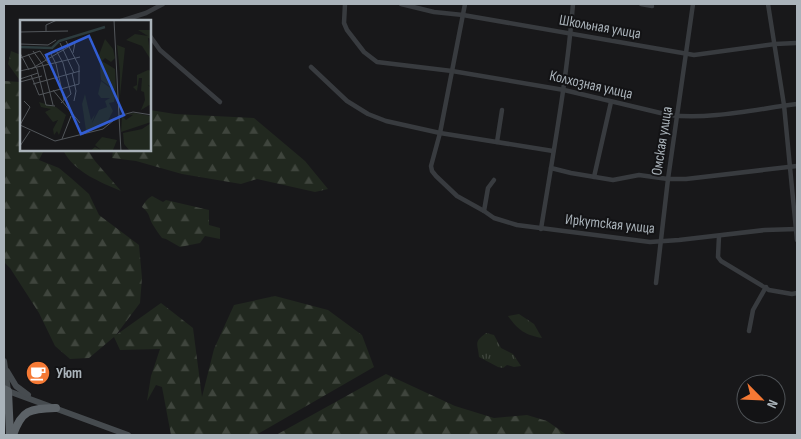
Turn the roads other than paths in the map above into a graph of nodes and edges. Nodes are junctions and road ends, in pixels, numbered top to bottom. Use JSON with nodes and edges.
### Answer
{"nodes":[{"id":1,"x":163,"y":4,"type":"edge"},
{"id":2,"x":345,"y":4,"type":"edge"},
{"id":3,"x":401,"y":4,"type":"edge"},
{"id":4,"x":465,"y":4,"type":"edge"},
{"id":5,"x":572,"y":4,"type":"edge"},
{"id":6,"x":641,"y":4,"type":"edge"},
{"id":7,"x":693,"y":4,"type":"edge"},
{"id":8,"x":768,"y":4,"type":"edge"},
{"id":9,"x":652,"y":6,"type":"dead end"},
{"id":10,"x":463,"y":15,"type":"junction"},
{"id":11,"x":138,"y":19,"type":"edge"},
{"id":12,"x":570,"y":34,"type":"junction"},
{"id":13,"x":151,"y":37,"type":"edge"},
{"id":14,"x":796,"y":43,"type":"dead end"},
{"id":15,"x":775,"y":44,"type":"junction"},
{"id":16,"x":686,"y":54,"type":"junction"},
{"id":17,"x":311,"y":67,"type":"dead end"},
{"id":18,"x":452,"y":71,"type":"junction"},
{"id":19,"x":564,"y":90,"type":"junction"},
{"id":20,"x":220,"y":102,"type":"dead end"},
{"id":21,"x":611,"y":102,"type":"junction"},
{"id":22,"x":797,"y":104,"type":"edge"},
{"id":23,"x":784,"y":105,"type":"junction"},
{"id":24,"x":502,"y":110,"type":"dead end"},
{"id":25,"x":678,"y":116,"type":"junction"},
{"id":26,"x":440,"y":133,"type":"junction"},
{"id":27,"x":497,"y":142,"type":"junction"},
{"id":28,"x":552,"y":151,"type":"junction"},
{"id":29,"x":797,"y":166,"type":"edge"},
{"id":30,"x":790,"y":167,"type":"junction"},
{"id":31,"x":551,"y":168,"type":"junction"},
{"id":32,"x":594,"y":177,"type":"junction"},
{"id":33,"x":668,"y":179,"type":"junction"},
{"id":34,"x":494,"y":180,"type":"dead end"},
{"id":35,"x":484,"y":211,"type":"junction"},
{"id":36,"x":541,"y":229,"type":"junction"},
{"id":37,"x":797,"y":229,"type":"edge"},
{"id":38,"x":719,"y":236,"type":"junction"},
{"id":39,"x":797,"y":240,"type":"edge"},
{"id":40,"x":661,"y":242,"type":"junction"},
{"id":41,"x":656,"y":282,"type":"dead end"},
{"id":42,"x":766,"y":288,"type":"junction"},
{"id":43,"x":797,"y":293,"type":"edge"},
{"id":44,"x":749,"y":331,"type":"dead end"},
{"id":45,"x":4,"y":363,"type":"edge"},
{"id":46,"x":6,"y":390,"type":"edge"},
{"id":47,"x":47,"y":404,"type":"junction"},
{"id":48,"x":56,"y":408,"type":"junction"},
{"id":49,"x":4,"y":409,"type":"edge"},
{"id":50,"x":11,"y":434,"type":"edge"},
{"id":51,"x":128,"y":435,"type":"edge"}],
"edges":[{"from":1,"to":11,"type":"street"},
{"from":2,"to":18,"type":"street","name":"Колхозная улица"},
{"from":3,"to":10,"type":"street","name":"Школьная улица"},
{"from":4,"to":10,"type":"street"},
{"from":5,"to":12,"type":"street"},
{"from":6,"to":9,"type":"street"},
{"from":7,"to":16,"type":"street","name":"Омская улица"},
{"from":8,"to":15,"type":"street"},
{"from":10,"to":12,"type":"street","name":"Школьная улица"},
{"from":10,"to":18,"type":"street"},
{"from":12,"to":16,"type":"street","name":"Школьная улица"},
{"from":12,"to":19,"type":"street"},
{"from":13,"to":20,"type":"street"},
{"from":14,"to":15,"type":"street","name":"Школьная улица"},
{"from":15,"to":16,"type":"street","name":"Школьная улица"},
{"from":15,"to":23,"type":"street"},
{"from":16,"to":25,"type":"street","name":"Омская улица"},
{"from":17,"to":26,"type":"street"},
{"from":18,"to":19,"type":"street","name":"Колхозная улица"},
{"from":18,"to":26,"type":"street"},
{"from":19,"to":21,"type":"street","name":"Колхозная улица"},
{"from":19,"to":28,"type":"street"},
{"from":21,"to":25,"type":"street","name":"Колхозная улица"},
{"from":21,"to":32,"type":"street"},
{"from":22,"to":23,"type":"street","name":"Колхозная улица"},
{"from":23,"to":25,"type":"street","name":"Колхозная улица"},
{"from":23,"to":30,"type":"street"},
{"from":24,"to":27,"type":"street"},
{"from":25,"to":33,"type":"street","name":"Омская улица"},
{"from":26,"to":27,"type":"street"},
{"from":26,"to":35,"type":"street","name":"Иркутская улица"},
{"from":27,"to":28,"type":"street"},
{"from":28,"to":31,"type":"street"},
{"from":29,"to":30,"type":"street"},
{"from":30,"to":33,"type":"street"},
{"from":30,"to":37,"type":"street"},
{"from":31,"to":32,"type":"street"},
{"from":31,"to":36,"type":"street"},
{"from":32,"to":33,"type":"street"},
{"from":33,"to":40,"type":"street","name":"Омская улица"},
{"from":34,"to":35,"type":"street"},
{"from":35,"to":36,"type":"street","name":"Иркутская улица"},
{"from":36,"to":40,"type":"street","name":"Иркутская улица"},
{"from":37,"to":38,"type":"street","name":"Иркутская улица"},
{"from":37,"to":39,"type":"street"},
{"from":38,"to":40,"type":"street","name":"Иркутская улица"},
{"from":38,"to":42,"type":"street"},
{"from":40,"to":41,"type":"street","name":"Омская улица"},
{"from":42,"to":43,"type":"street"},
{"from":42,"to":44,"type":"street"},
{"from":45,"to":46,"type":"main road"},
{"from":45,"to":47,"type":"main road"},
{"from":46,"to":47,"type":"main road"},
{"from":46,"to":50,"type":"highway"},
{"from":47,"to":48,"type":"main road"},
{"from":48,"to":50,"type":"highway"},
{"from":48,"to":51,"type":"main road"},
{"from":49,"to":50,"type":"highway"}]}
